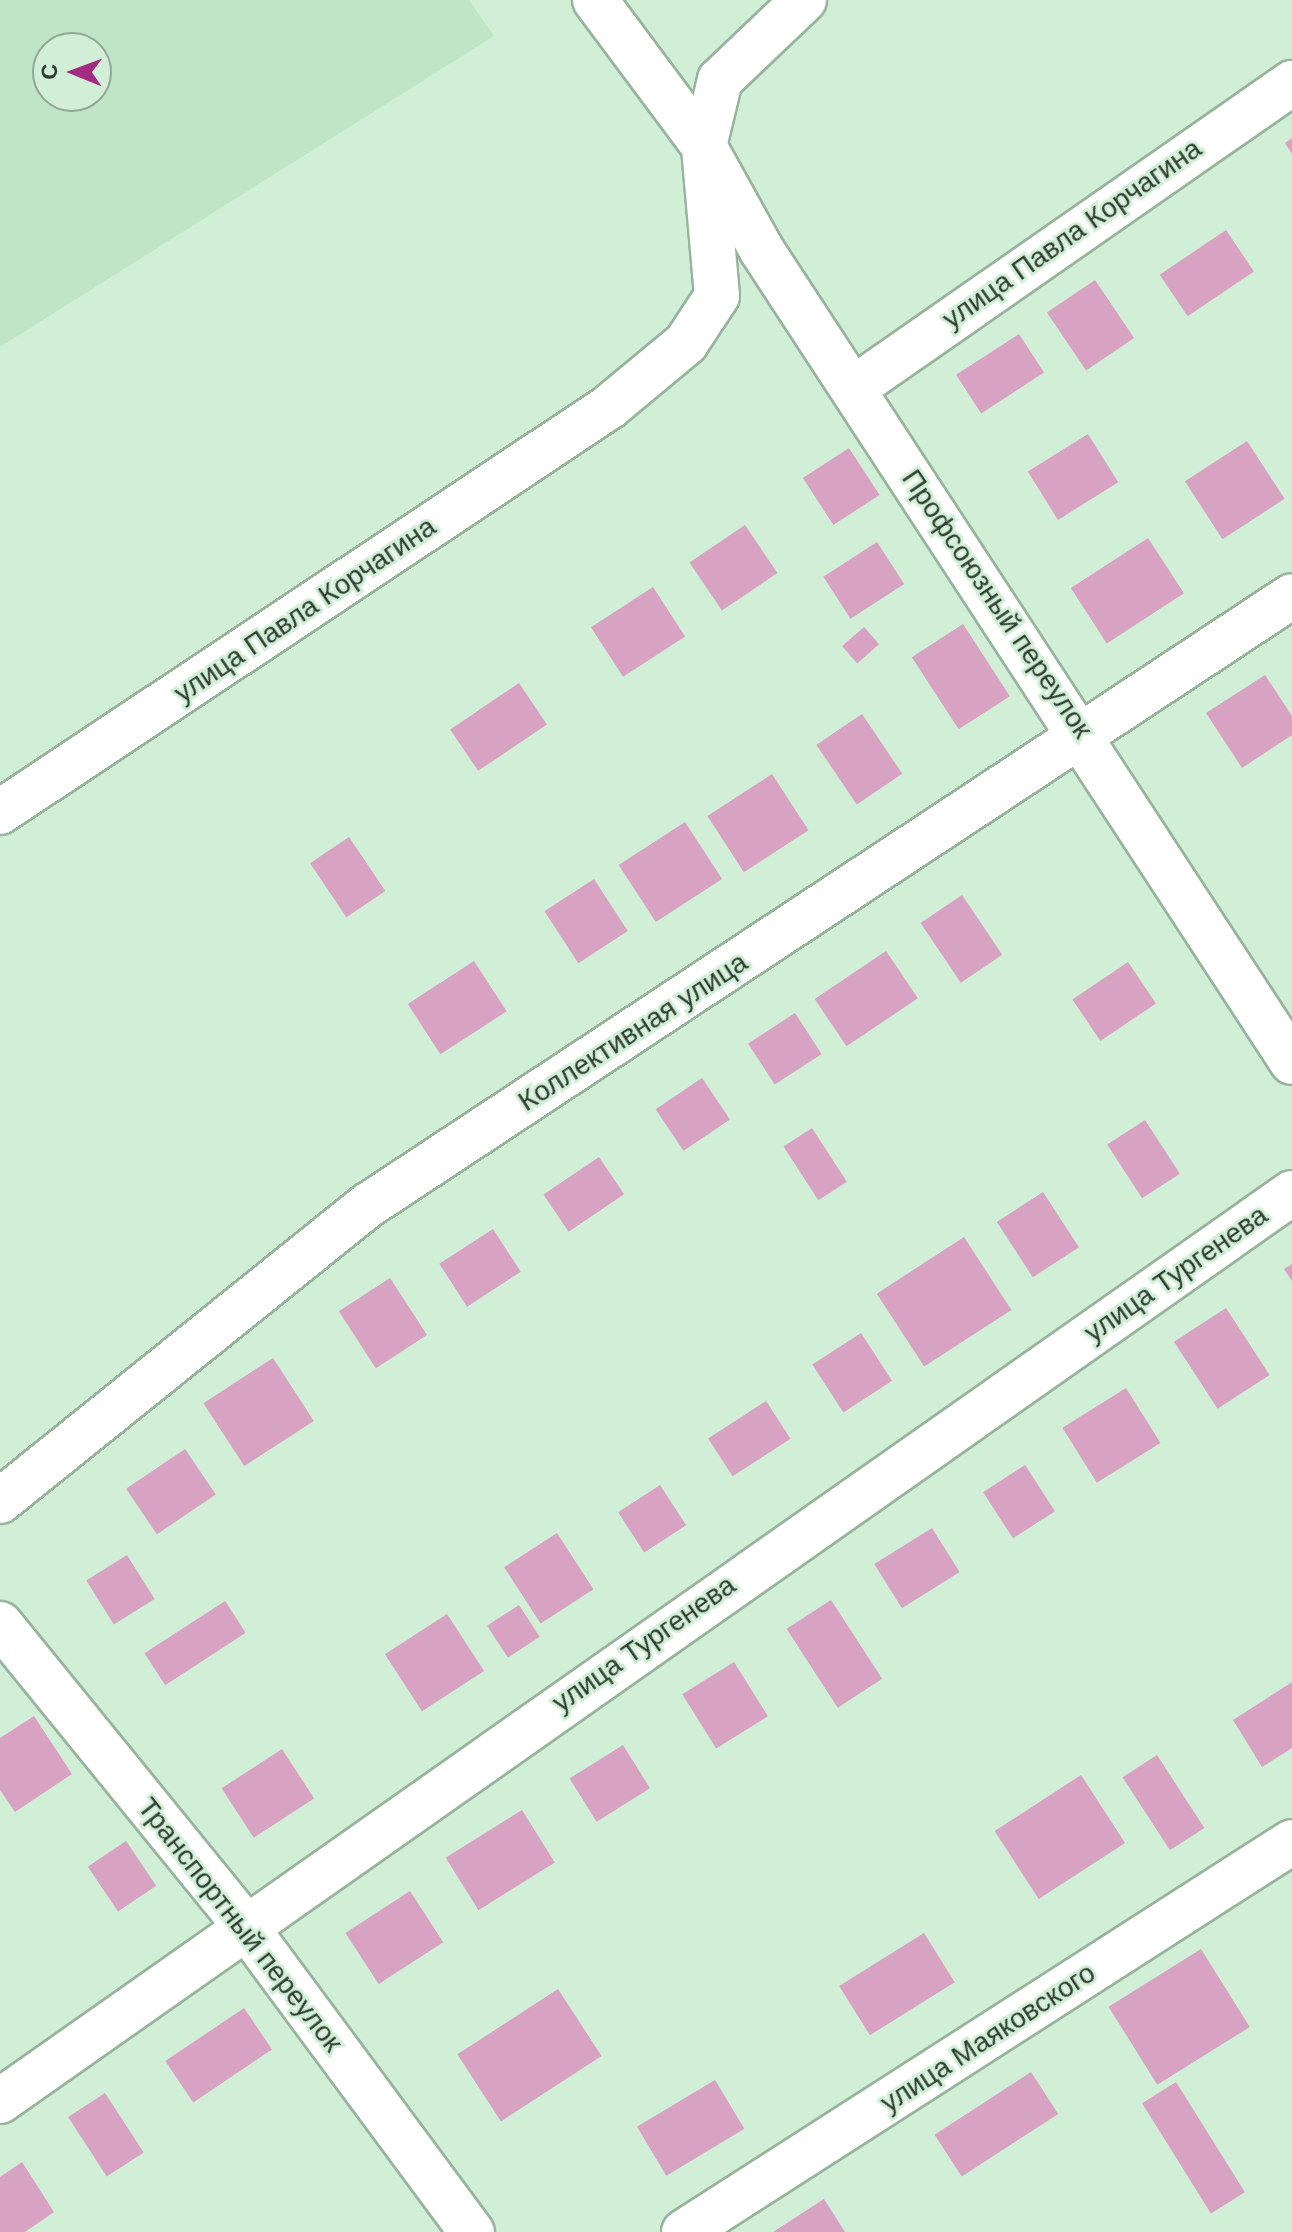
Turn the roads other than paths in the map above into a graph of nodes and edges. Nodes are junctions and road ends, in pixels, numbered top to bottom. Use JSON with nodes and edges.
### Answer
{"nodes":[{"id":1,"x":595,"y":0,"type":"edge"},
{"id":2,"x":804,"y":0,"type":"edge"},
{"id":3,"x":1292,"y":83,"type":"edge"},
{"id":4,"x":704,"y":146,"type":"junction"},
{"id":5,"x":854,"y":388,"type":"junction"},
{"id":6,"x":1292,"y":596,"type":"edge"},
{"id":7,"x":1085,"y":736,"type":"junction"},
{"id":8,"x":0,"y":812,"type":"edge"},
{"id":9,"x":1292,"y":1062,"type":"edge"},
{"id":10,"x":1292,"y":1193,"type":"edge"},
{"id":11,"x":0,"y":1501,"type":"edge"},
{"id":12,"x":0,"y":1624,"type":"edge"},
{"id":13,"x":1292,"y":1842,"type":"edge"},
{"id":14,"x":243,"y":1923,"type":"junction"},
{"id":15,"x":0,"y":2101,"type":"edge"},
{"id":16,"x":472,"y":2232,"type":"edge"},
{"id":17,"x":684,"y":2232,"type":"edge"}],
"edges":[{"from":1,"to":4,"type":"street","name":"Профсоюзный переулок"},
{"from":2,"to":4,"type":"street"},
{"from":3,"to":5,"type":"street","name":"улица Павла Корчагина"},
{"from":4,"to":5,"type":"street","name":"Профсоюзный переулок"},
{"from":4,"to":8,"type":"street","name":"улица Павла Корчагина"},
{"from":5,"to":7,"type":"street","name":"Профсоюзный переулок"},
{"from":6,"to":7,"type":"street","name":"Коллективная улица"},
{"from":7,"to":9,"type":"street","name":"Профсоюзный переулок"},
{"from":7,"to":11,"type":"street","name":"Коллективная улица"},
{"from":10,"to":14,"type":"street","name":"улица Тургенева"},
{"from":12,"to":14,"type":"street","name":"Транспортный переулок"},
{"from":13,"to":17,"type":"street","name":"улица Маяковского"},
{"from":14,"to":15,"type":"street","name":"улица Тургенева"},
{"from":14,"to":16,"type":"street","name":"Транспортный переулок"}]}
